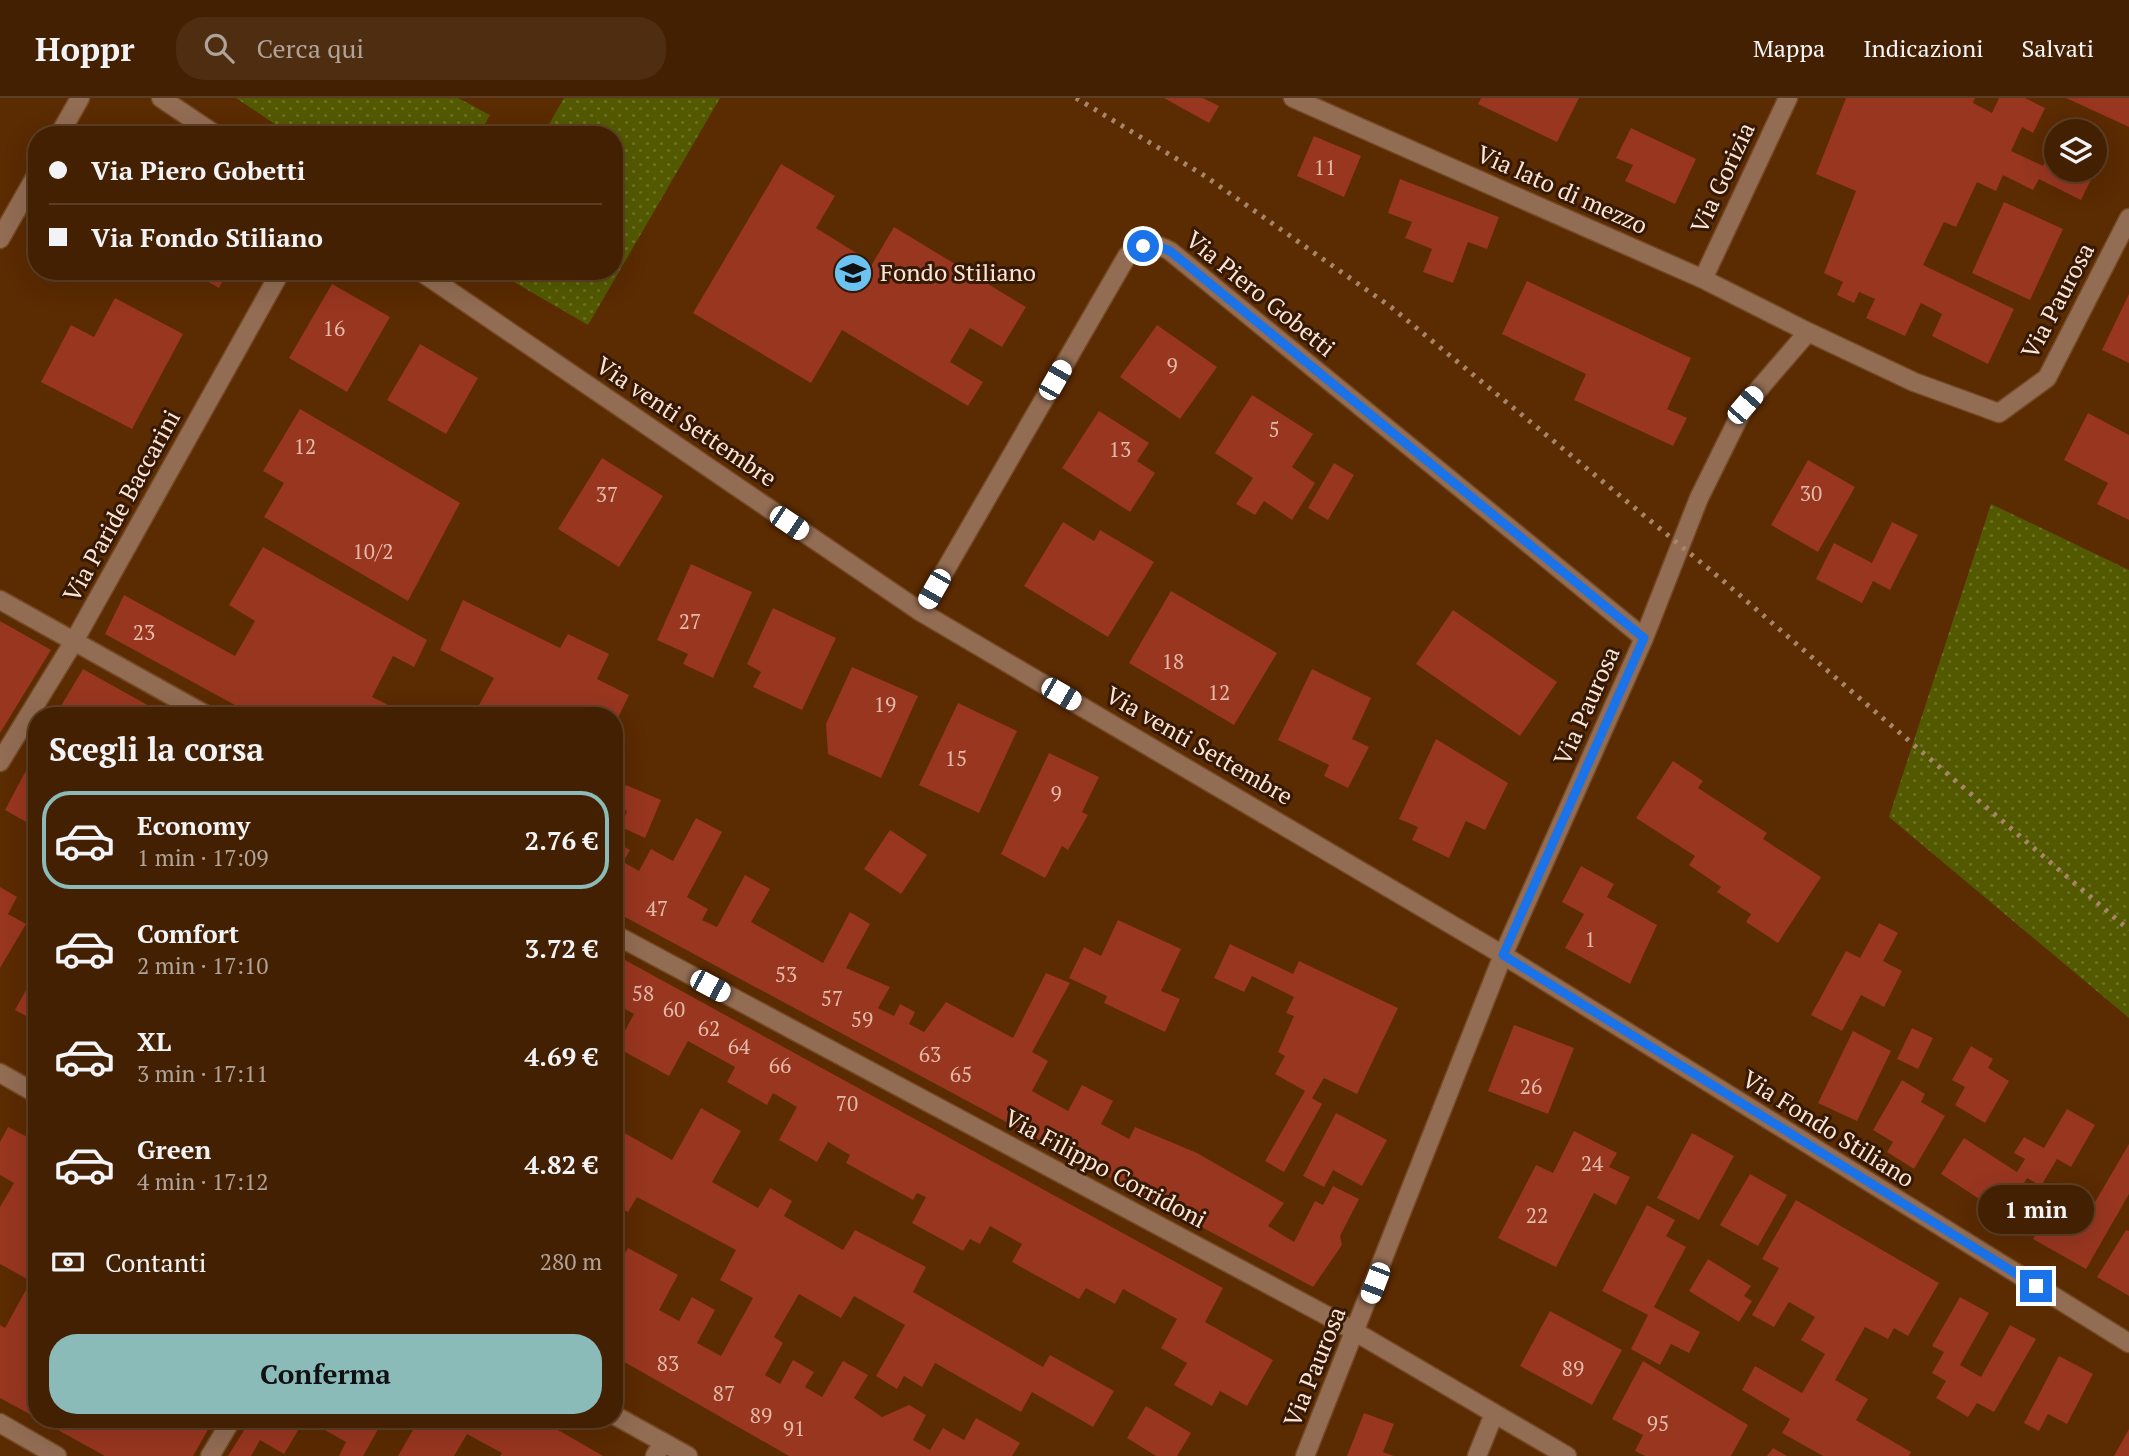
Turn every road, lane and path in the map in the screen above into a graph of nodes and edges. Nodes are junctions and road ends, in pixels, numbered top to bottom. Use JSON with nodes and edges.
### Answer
{"nodes":[{"id":1,"x":80,"y":98,"type":"edge"},
{"id":2,"x":162,"y":98,"type":"edge"},
{"id":3,"x":1293,"y":98,"type":"edge"},
{"id":4,"x":1788,"y":98,"type":"edge"},
{"id":5,"x":64,"y":126,"type":"edge"},
{"id":6,"x":203,"y":126,"type":"edge"},
{"id":7,"x":28,"y":190,"type":"edge"},
{"id":8,"x":2127,"y":227,"type":"edge"},
{"id":9,"x":0,"y":239,"type":"edge"},
{"id":10,"x":1703,"y":279,"type":"junction"},
{"id":11,"x":276,"y":280,"type":"edge"},
{"id":12,"x":432,"y":280,"type":"edge"},
{"id":13,"x":1808,"y":332,"type":"junction"},
{"id":14,"x":0,"y":600,"type":"edge"},
{"id":15,"x":921,"y":612,"type":"junction"},
{"id":16,"x":1644,"y":638,"type":"junction"},
{"id":17,"x":73,"y":643,"type":"junction"},
{"id":18,"x":34,"y":707,"type":"edge"},
{"id":19,"x":191,"y":707,"type":"edge"},
{"id":20,"x":28,"y":716,"type":"edge"},
{"id":21,"x":0,"y":762,"type":"edge"},
{"id":22,"x":623,"y":939,"type":"edge"},
{"id":23,"x":1503,"y":955,"type":"junction"},
{"id":24,"x":0,"y":1073,"type":"edge"},
{"id":25,"x":28,"y":1089,"type":"edge"},
{"id":26,"x":1356,"y":1332,"type":"junction"},
{"id":27,"x":2129,"y":1343,"type":"edge"},
{"id":28,"x":1494,"y":1415,"type":"junction"},
{"id":29,"x":623,"y":1422,"type":"edge"},
{"id":30,"x":0,"y":1423,"type":"edge"},
{"id":31,"x":227,"y":1428,"type":"edge"},
{"id":32,"x":659,"y":1449,"type":"edge"},
{"id":33,"x":57,"y":1456,"type":"edge"},
{"id":34,"x":210,"y":1456,"type":"edge"},
{"id":35,"x":688,"y":1456,"type":"edge"},
{"id":36,"x":1305,"y":1456,"type":"edge"},
{"id":37,"x":1477,"y":1456,"type":"edge"},
{"id":38,"x":1567,"y":1456,"type":"edge"}],
"edges":[{"from":1,"to":5,"type":"street"},
{"from":2,"to":6,"type":"street"},
{"from":3,"to":10,"type":"street","name":"Via lato di mezzo"},
{"from":4,"to":10,"type":"street","name":"Via Gorizia"},
{"from":7,"to":9,"type":"street"},
{"from":8,"to":13,"type":"street","name":"Via Paurosa"},
{"from":10,"to":13,"type":"street","name":"Via lato di mezzo"},
{"from":11,"to":17,"type":"street","name":"Via Paride Baccarini"},
{"from":12,"to":15,"type":"street","name":"Via venti Settembre"},
{"from":13,"to":16,"type":"street","name":"Via Paurosa"},
{"from":14,"to":17,"type":"street"},
{"from":15,"to":16,"type":"street","name":"Via Piero Gobetti"},
{"from":15,"to":23,"type":"street","name":"Via venti Settembre"},
{"from":16,"to":23,"type":"street","name":"Via Paurosa"},
{"from":17,"to":18,"type":"street","name":"Via Paride Baccarini"},
{"from":17,"to":19,"type":"street"},
{"from":20,"to":21,"type":"street","name":"Via Paride Baccarini"},
{"from":22,"to":26,"type":"street","name":"Via Filippo Corridoni"},
{"from":23,"to":26,"type":"street","name":"Via Paurosa"},
{"from":23,"to":27,"type":"street","name":"Via Fondo Stiliano"},
{"from":24,"to":25,"type":"street"},
{"from":26,"to":28,"type":"street","name":"Via Filippo Corridoni"},
{"from":26,"to":36,"type":"street","name":"Via Paurosa"},
{"from":28,"to":37,"type":"street"},
{"from":28,"to":38,"type":"street","name":"Via Filippo Corridoni"},
{"from":29,"to":32,"type":"street"},
{"from":30,"to":33,"type":"street"},
{"from":31,"to":34,"type":"street"},
{"from":32,"to":35,"type":"street"}]}
